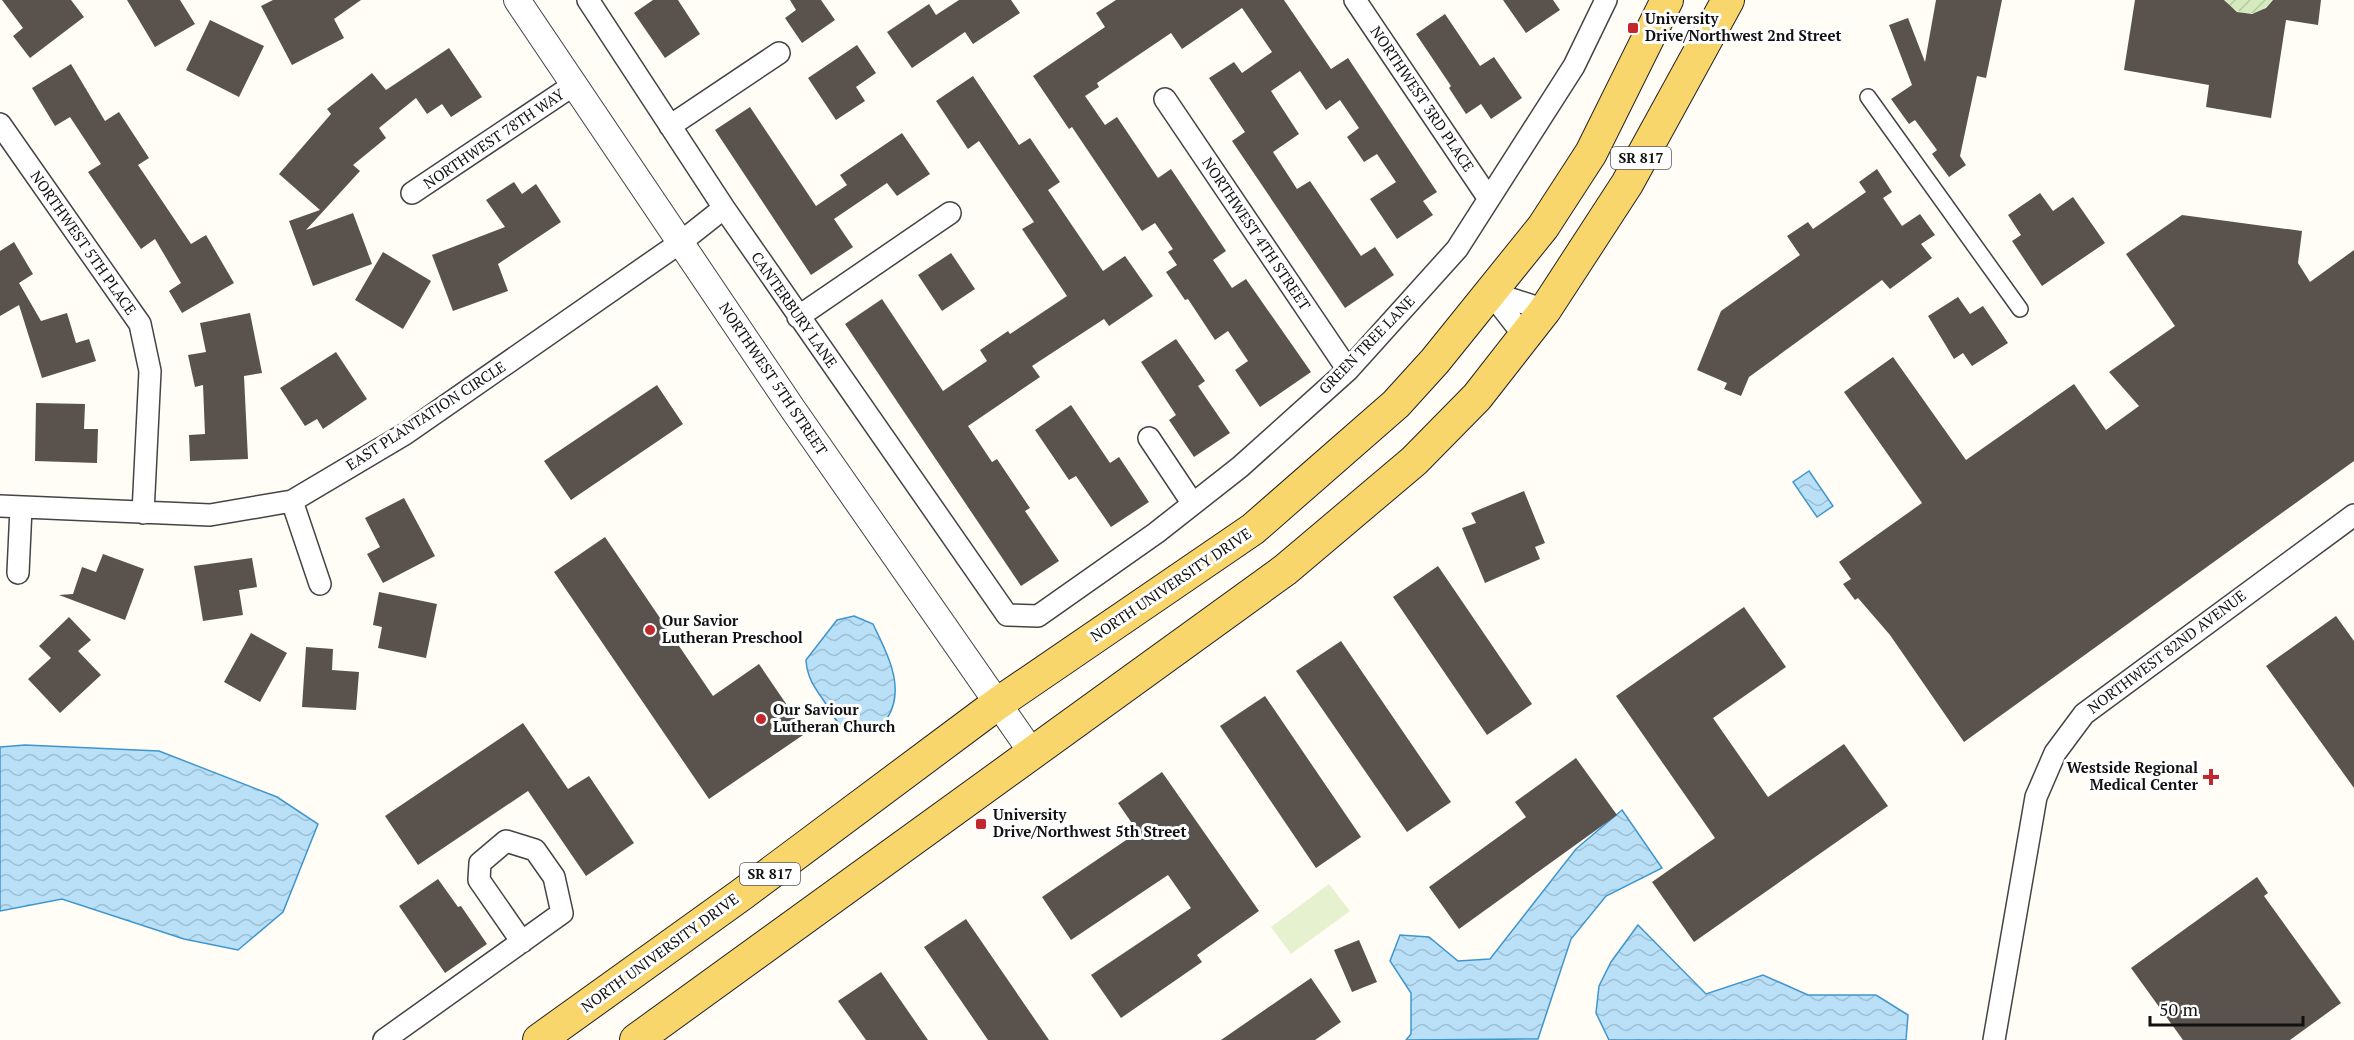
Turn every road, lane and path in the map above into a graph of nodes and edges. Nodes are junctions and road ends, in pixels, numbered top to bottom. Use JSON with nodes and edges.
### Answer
{"nodes":[{"id":1,"x":517,"y":0,"type":"edge"},
{"id":2,"x":588,"y":0,"type":"edge"},
{"id":3,"x":1355,"y":0,"type":"edge"},
{"id":4,"x":1606,"y":0,"type":"edge"},
{"id":5,"x":1667,"y":0,"type":"edge"},
{"id":6,"x":1728,"y":0,"type":"edge"},
{"id":7,"x":779,"y":53,"type":"dead end"},
{"id":8,"x":575,"y":84,"type":"junction"},
{"id":9,"x":1868,"y":97,"type":"dead end"},
{"id":10,"x":1165,"y":99,"type":"dead end"},
{"id":11,"x":0,"y":124,"type":"edge"},
{"id":12,"x":670,"y":126,"type":"junction"},
{"id":13,"x":412,"y":193,"type":"dead end"},
{"id":14,"x":1489,"y":199,"type":"junction"},
{"id":15,"x":724,"y":208,"type":"junction"},
{"id":16,"x":950,"y":213,"type":"dead end"},
{"id":17,"x":681,"y":242,"type":"junction"},
{"id":18,"x":1490,"y":292,"type":"junction"},
{"id":19,"x":2020,"y":309,"type":"dead end"},
{"id":20,"x":1545,"y":310,"type":"junction"},
{"id":21,"x":798,"y":317,"type":"junction"},
{"id":22,"x":1525,"y":336,"type":"junction"},
{"id":23,"x":1348,"y":370,"type":"junction"},
{"id":24,"x":1149,"y":438,"type":"dead end"},
{"id":25,"x":292,"y":501,"type":"junction"},
{"id":26,"x":1193,"y":504,"type":"junction"},
{"id":27,"x":10,"y":507,"type":"edge"},
{"id":28,"x":143,"y":513,"type":"junction"},
{"id":29,"x":2354,"y":515,"type":"edge"},
{"id":30,"x":18,"y":573,"type":"dead end"},
{"id":31,"x":320,"y":584,"type":"dead end"},
{"id":32,"x":1007,"y":615,"type":"joint"},
{"id":33,"x":997,"y":704,"type":"junction"},
{"id":34,"x":1034,"y":754,"type":"junction"},
{"id":35,"x":522,"y":942,"type":"junction"},
{"id":36,"x":384,"y":1040,"type":"edge"},
{"id":37,"x":539,"y":1040,"type":"edge"},
{"id":38,"x":636,"y":1040,"type":"edge"},
{"id":39,"x":1994,"y":1040,"type":"edge"}],
"edges":[{"from":1,"to":8,"type":"street","name":"NORTHWEST 5TH STREET"},
{"from":2,"to":12,"type":"street","name":"CANTERBURY LANE"},
{"from":3,"to":14,"type":"street","name":"NORTHWEST 3RD PLACE"},
{"from":4,"to":14,"type":"street","name":"GREEN TREE LANE"},
{"from":5,"to":18,"type":"main road","name":"NORTH UNIVERSITY DRIVE","number":"SR 817"},
{"from":6,"to":20,"type":"main road","number":"SR 817"},
{"from":7,"to":12,"type":"street"},
{"from":8,"to":13,"type":"street","name":"NORTHWEST 78TH WAY"},
{"from":8,"to":17,"type":"street","name":"NORTHWEST 5TH STREET"},
{"from":9,"to":19,"type":"street"},
{"from":10,"to":23,"type":"street","name":"NORTHWEST 4TH STREET"},
{"from":11,"to":28,"type":"street","name":"NORTHWEST 5TH PLACE"},
{"from":12,"to":15,"type":"street","name":"CANTERBURY LANE"},
{"from":14,"to":23,"type":"street","name":"GREEN TREE LANE"},
{"from":15,"to":17,"type":"street","name":"EAST PLANTATION CIRCLE"},
{"from":15,"to":21,"type":"street","name":"CANTERBURY LANE"},
{"from":16,"to":21,"type":"street"},
{"from":17,"to":25,"type":"street","name":"EAST PLANTATION CIRCLE"},
{"from":17,"to":33,"type":"street","name":"NORTHWEST 5TH STREET"},
{"from":18,"to":20,"type":"street"},
{"from":18,"to":22,"type":"street"},
{"from":18,"to":33,"type":"main road","name":"NORTH UNIVERSITY DRIVE","number":"SR 817"},
{"from":20,"to":22,"type":"main road","number":"SR 817"},
{"from":21,"to":32,"type":"street","name":"CANTERBURY LANE"},
{"from":22,"to":34,"type":"main road","number":"SR 817"},
{"from":23,"to":26,"type":"street","name":"GREEN TREE LANE"},
{"from":24,"to":26,"type":"street"},
{"from":25,"to":28,"type":"street","name":"EAST PLANTATION CIRCLE"},
{"from":25,"to":31,"type":"street"},
{"from":26,"to":32,"type":"street","name":"GREEN TREE LANE"},
{"from":27,"to":28,"type":"street","name":"EAST PLANTATION CIRCLE"},
{"from":27,"to":30,"type":"street"},
{"from":29,"to":39,"type":"street","name":"NORTHWEST 82ND AVENUE"},
{"from":33,"to":34,"type":"street","name":"NORTHWEST 5TH STREET"},
{"from":33,"to":37,"type":"main road","name":"NORTH UNIVERSITY DRIVE","number":"SR 817"},
{"from":34,"to":38,"type":"main road","number":"SR 817"},
{"from":35,"to":35,"type":"street"},
{"from":35,"to":36,"type":"street"}]}
